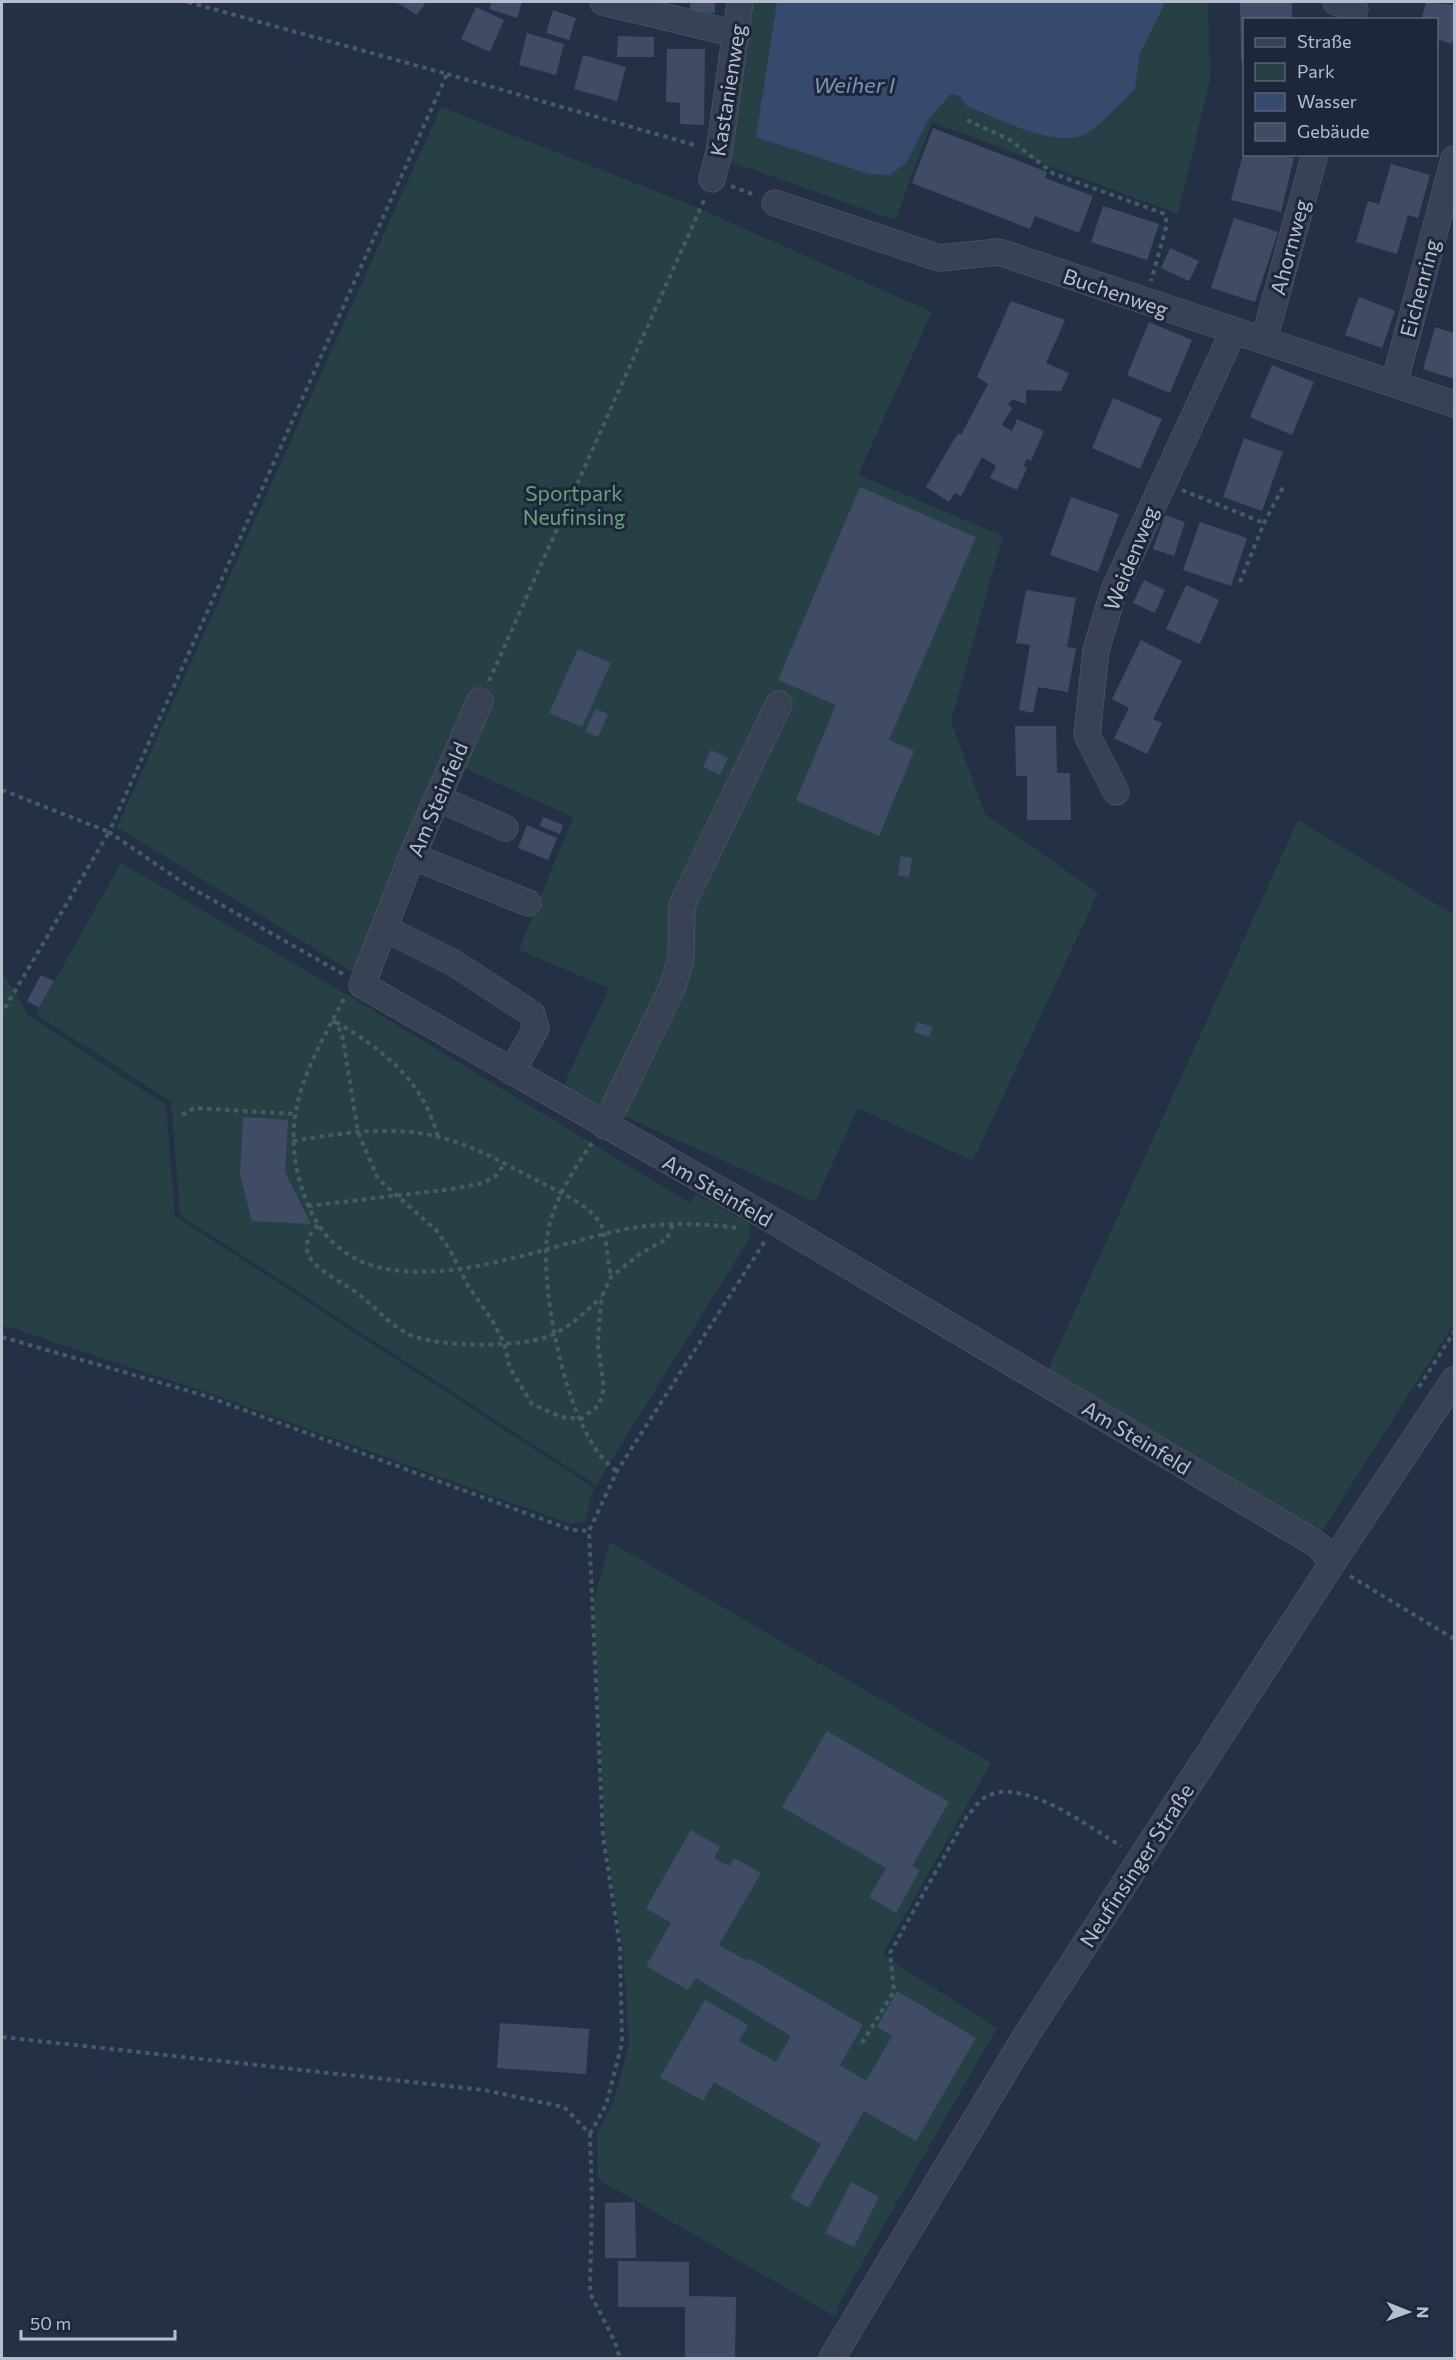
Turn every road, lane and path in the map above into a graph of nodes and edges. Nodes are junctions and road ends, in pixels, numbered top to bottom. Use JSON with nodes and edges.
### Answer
{"nodes":[{"id":1,"x":188,"y":2,"type":"edge"},
{"id":2,"x":603,"y":2,"type":"edge"},
{"id":3,"x":740,"y":2,"type":"edge"},
{"id":4,"x":737,"y":34,"type":"junction"},
{"id":5,"x":447,"y":74,"type":"junction"},
{"id":6,"x":967,"y":120,"type":"dead end"},
{"id":7,"x":719,"y":152,"type":"junction"},
{"id":8,"x":1314,"y":156,"type":"edge"},
{"id":9,"x":1455,"y":159,"type":"edge"},
{"id":10,"x":712,"y":179,"type":"junction"},
{"id":11,"x":775,"y":203,"type":"joint"},
{"id":12,"x":1145,"y":302,"type":"junction"},
{"id":13,"x":1233,"y":332,"type":"junction"},
{"id":14,"x":1264,"y":340,"type":"junction"},
{"id":15,"x":1394,"y":384,"type":"junction"},
{"id":16,"x":1455,"y":404,"type":"edge"},
{"id":17,"x":1162,"y":482,"type":"junction"},
{"id":18,"x":1283,"y":487,"type":"dead end"},
{"id":19,"x":1264,"y":523,"type":"junction"},
{"id":20,"x":1239,"y":582,"type":"dead end"},
{"id":21,"x":480,"y":701,"type":"joint"},
{"id":22,"x":779,"y":704,"type":"dead end"},
{"id":23,"x":2,"y":790,"type":"edge"},
{"id":24,"x":1116,"y":792,"type":"dead end"},
{"id":25,"x":437,"y":798,"type":"junction"},
{"id":26,"x":505,"y":828,"type":"dead end"},
{"id":27,"x":109,"y":832,"type":"junction"},
{"id":28,"x":412,"y":856,"type":"junction"},
{"id":29,"x":528,"y":903,"type":"dead end"},
{"id":30,"x":384,"y":928,"type":"junction"},
{"id":31,"x":362,"y":984,"type":"junction"},
{"id":32,"x":2,"y":1013,"type":"edge"},
{"id":33,"x":333,"y":1020,"type":"junction"},
{"id":34,"x":512,"y":1072,"type":"junction"},
{"id":35,"x":295,"y":1114,"type":"junction"},
{"id":36,"x":182,"y":1115,"type":"dead end"},
{"id":37,"x":605,"y":1126,"type":"junction"},
{"id":38,"x":358,"y":1132,"type":"junction"},
{"id":39,"x":438,"y":1137,"type":"junction"},
{"id":40,"x":293,"y":1141,"type":"junction"},
{"id":41,"x":504,"y":1164,"type":"junction"},
{"id":42,"x":562,"y":1194,"type":"junction"},
{"id":43,"x":395,"y":1196,"type":"junction"},
{"id":44,"x":308,"y":1206,"type":"junction"},
{"id":45,"x":772,"y":1220,"type":"junction"},
{"id":46,"x":673,"y":1224,"type":"junction"},
{"id":47,"x":318,"y":1225,"type":"junction"},
{"id":48,"x":603,"y":1234,"type":"junction"},
{"id":49,"x":547,"y":1249,"type":"junction"},
{"id":50,"x":459,"y":1269,"type":"junction"},
{"id":51,"x":611,"y":1276,"type":"junction"},
{"id":52,"x":602,"y":1296,"type":"junction"},
{"id":53,"x":554,"y":1334,"type":"junction"},
{"id":54,"x":2,"y":1337,"type":"edge"},
{"id":55,"x":504,"y":1343,"type":"junction"},
{"id":56,"x":1455,"y":1380,"type":"edge"},
{"id":57,"x":581,"y":1419,"type":"junction"},
{"id":58,"x":617,"y":1471,"type":"junction"},
{"id":59,"x":589,"y":1531,"type":"junction"},
{"id":60,"x":1332,"y":1562,"type":"junction"},
{"id":61,"x":1455,"y":1639,"type":"edge"},
{"id":62,"x":1121,"y":1846,"type":"dead end"},
{"id":63,"x":2,"y":2037,"type":"edge"},
{"id":64,"x":862,"y":2043,"type":"dead end"},
{"id":65,"x":590,"y":2134,"type":"junction"},
{"id":66,"x":620,"y":2358,"type":"edge"},
{"id":67,"x":832,"y":2358,"type":"edge"}],
"edges":[{"from":1,"to":5,"type":"path"},
{"from":2,"to":4,"type":"street"},
{"from":3,"to":4,"type":"street","name":"Kastanienweg"},
{"from":4,"to":7,"type":"street","name":"Kastanienweg"},
{"from":5,"to":7,"type":"path"},
{"from":5,"to":27,"type":"path"},
{"from":6,"to":12,"type":"path"},
{"from":7,"to":10,"type":"street","name":"Kastanienweg"},
{"from":8,"to":14,"type":"street","name":"Ahornweg"},
{"from":9,"to":15,"type":"street","name":"Eichenring"},
{"from":10,"to":11,"type":"path"},
{"from":10,"to":21,"type":"path"},
{"from":11,"to":12,"type":"street","name":"Buchenweg"},
{"from":12,"to":13,"type":"street","name":"Buchenweg"},
{"from":13,"to":14,"type":"street","name":"Buchenweg"},
{"from":13,"to":17,"type":"street","name":"Weidenweg"},
{"from":14,"to":15,"type":"street","name":"Buchenweg"},
{"from":15,"to":16,"type":"street","name":"Buchenweg"},
{"from":17,"to":19,"type":"path"},
{"from":17,"to":24,"type":"street","name":"Weidenweg"},
{"from":18,"to":19,"type":"path"},
{"from":19,"to":20,"type":"path"},
{"from":21,"to":25,"type":"street","name":"Am Steinfeld"},
{"from":22,"to":37,"type":"street"},
{"from":23,"to":27,"type":"path"},
{"from":25,"to":26,"type":"street"},
{"from":25,"to":28,"type":"street","name":"Am Steinfeld"},
{"from":27,"to":31,"type":"path"},
{"from":27,"to":32,"type":"path"},
{"from":28,"to":29,"type":"street"},
{"from":28,"to":30,"type":"street","name":"Am Steinfeld"},
{"from":30,"to":31,"type":"street","name":"Am Steinfeld"},
{"from":30,"to":34,"type":"street"},
{"from":31,"to":33,"type":"path"},
{"from":31,"to":34,"type":"street","name":"Am Steinfeld"},
{"from":33,"to":35,"type":"path"},
{"from":33,"to":38,"type":"path"},
{"from":33,"to":39,"type":"path"},
{"from":34,"to":37,"type":"street","name":"Am Steinfeld"},
{"from":35,"to":36,"type":"path"},
{"from":35,"to":40,"type":"path"},
{"from":37,"to":42,"type":"path"},
{"from":37,"to":45,"type":"street","name":"Am Steinfeld"},
{"from":38,"to":39,"type":"path"},
{"from":38,"to":40,"type":"path"},
{"from":38,"to":43,"type":"path"},
{"from":39,"to":41,"type":"path"},
{"from":40,"to":44,"type":"path"},
{"from":41,"to":42,"type":"path"},
{"from":41,"to":43,"type":"path"},
{"from":42,"to":48,"type":"path"},
{"from":42,"to":49,"type":"path"},
{"from":43,"to":44,"type":"path"},
{"from":43,"to":50,"type":"path"},
{"from":44,"to":47,"type":"path"},
{"from":45,"to":46,"type":"path"},
{"from":45,"to":58,"type":"path"},
{"from":45,"to":60,"type":"street","name":"Am Steinfeld"},
{"from":46,"to":48,"type":"path"},
{"from":46,"to":51,"type":"path"},
{"from":47,"to":50,"type":"path"},
{"from":47,"to":55,"type":"path"},
{"from":48,"to":49,"type":"path"},
{"from":48,"to":51,"type":"path"},
{"from":49,"to":50,"type":"path"},
{"from":49,"to":53,"type":"path"},
{"from":50,"to":55,"type":"path"},
{"from":51,"to":52,"type":"path"},
{"from":52,"to":53,"type":"path"},
{"from":52,"to":57,"type":"path"},
{"from":53,"to":55,"type":"path"},
{"from":53,"to":57,"type":"path"},
{"from":54,"to":59,"type":"path"},
{"from":55,"to":57,"type":"path"},
{"from":56,"to":60,"type":"street","name":"Neufinsinger Straße"},
{"from":57,"to":58,"type":"path"},
{"from":58,"to":59,"type":"path"},
{"from":59,"to":65,"type":"path"},
{"from":60,"to":61,"type":"path"},
{"from":60,"to":67,"type":"street","name":"Neufinsinger Straße"},
{"from":62,"to":64,"type":"path"},
{"from":63,"to":65,"type":"path"},
{"from":65,"to":66,"type":"path"}]}
